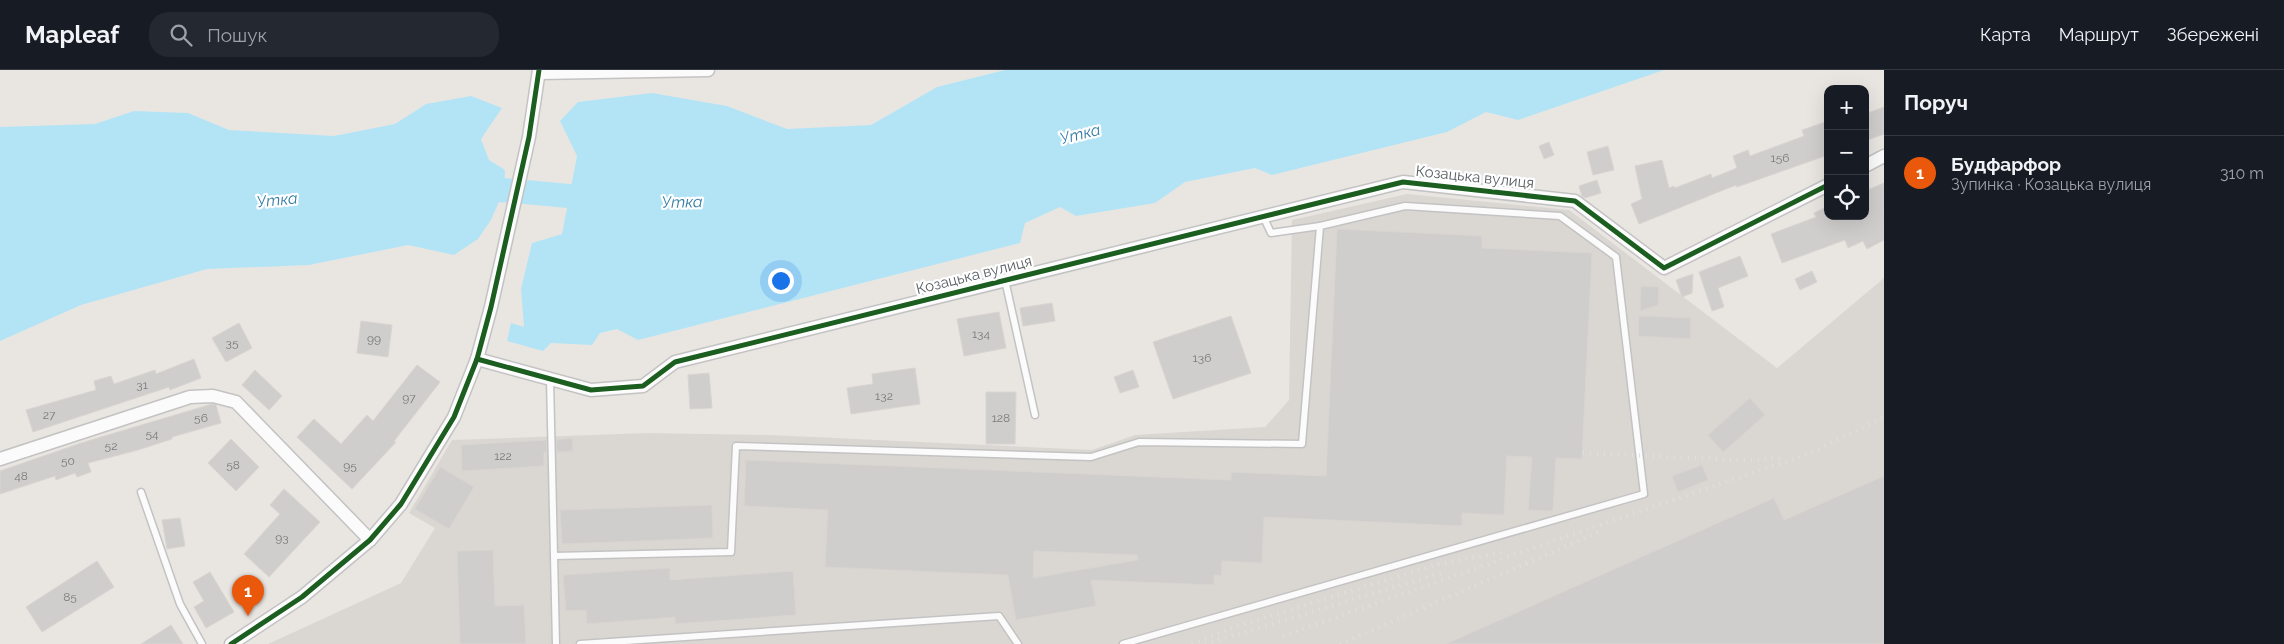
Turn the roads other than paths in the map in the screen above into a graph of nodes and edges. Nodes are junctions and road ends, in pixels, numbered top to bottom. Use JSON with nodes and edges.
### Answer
{"nodes":[{"id":1,"x":708,"y":70,"type":"edge"},
{"id":2,"x":539,"y":71,"type":"edge"},
{"id":3,"x":1884,"y":156,"type":"edge"},
{"id":4,"x":1869,"y":164,"type":"edge"},
{"id":5,"x":1824,"y":187,"type":"edge"},
{"id":6,"x":1263,"y":216,"type":"junction"},
{"id":7,"x":1320,"y":226,"type":"junction"},
{"id":8,"x":1004,"y":280,"type":"junction"},
{"id":9,"x":477,"y":359,"type":"junction"},
{"id":10,"x":550,"y":379,"type":"junction"},
{"id":11,"x":1035,"y":415,"type":"dead end"},
{"id":12,"x":0,"y":459,"type":"edge"},
{"id":13,"x":141,"y":492,"type":"dead end"},
{"id":14,"x":370,"y":540,"type":"junction"},
{"id":15,"x":554,"y":556,"type":"junction"},
{"id":16,"x":202,"y":644,"type":"edge"},
{"id":17,"x":231,"y":644,"type":"edge"},
{"id":18,"x":556,"y":644,"type":"edge"},
{"id":19,"x":580,"y":644,"type":"edge"},
{"id":20,"x":1018,"y":644,"type":"edge"},
{"id":21,"x":1123,"y":644,"type":"edge"}],
"edges":[{"from":1,"to":2,"type":"street"},
{"from":2,"to":9,"type":"street"},
{"from":3,"to":4,"type":"street"},
{"from":5,"to":6,"type":"street","name":"Козацька вулиця"},
{"from":6,"to":7,"type":"lane"},
{"from":6,"to":8,"type":"street","name":"Козацька вулиця"},
{"from":7,"to":15,"type":"lane"},
{"from":7,"to":21,"type":"lane"},
{"from":8,"to":10,"type":"street","name":"Козацька вулиця"},
{"from":8,"to":11,"type":"lane"},
{"from":9,"to":10,"type":"street","name":"Козацька вулиця"},
{"from":9,"to":14,"type":"street"},
{"from":10,"to":15,"type":"lane"},
{"from":12,"to":14,"type":"street"},
{"from":13,"to":16,"type":"lane"},
{"from":14,"to":17,"type":"street"},
{"from":15,"to":18,"type":"lane"},
{"from":19,"to":20,"type":"lane"}]}
